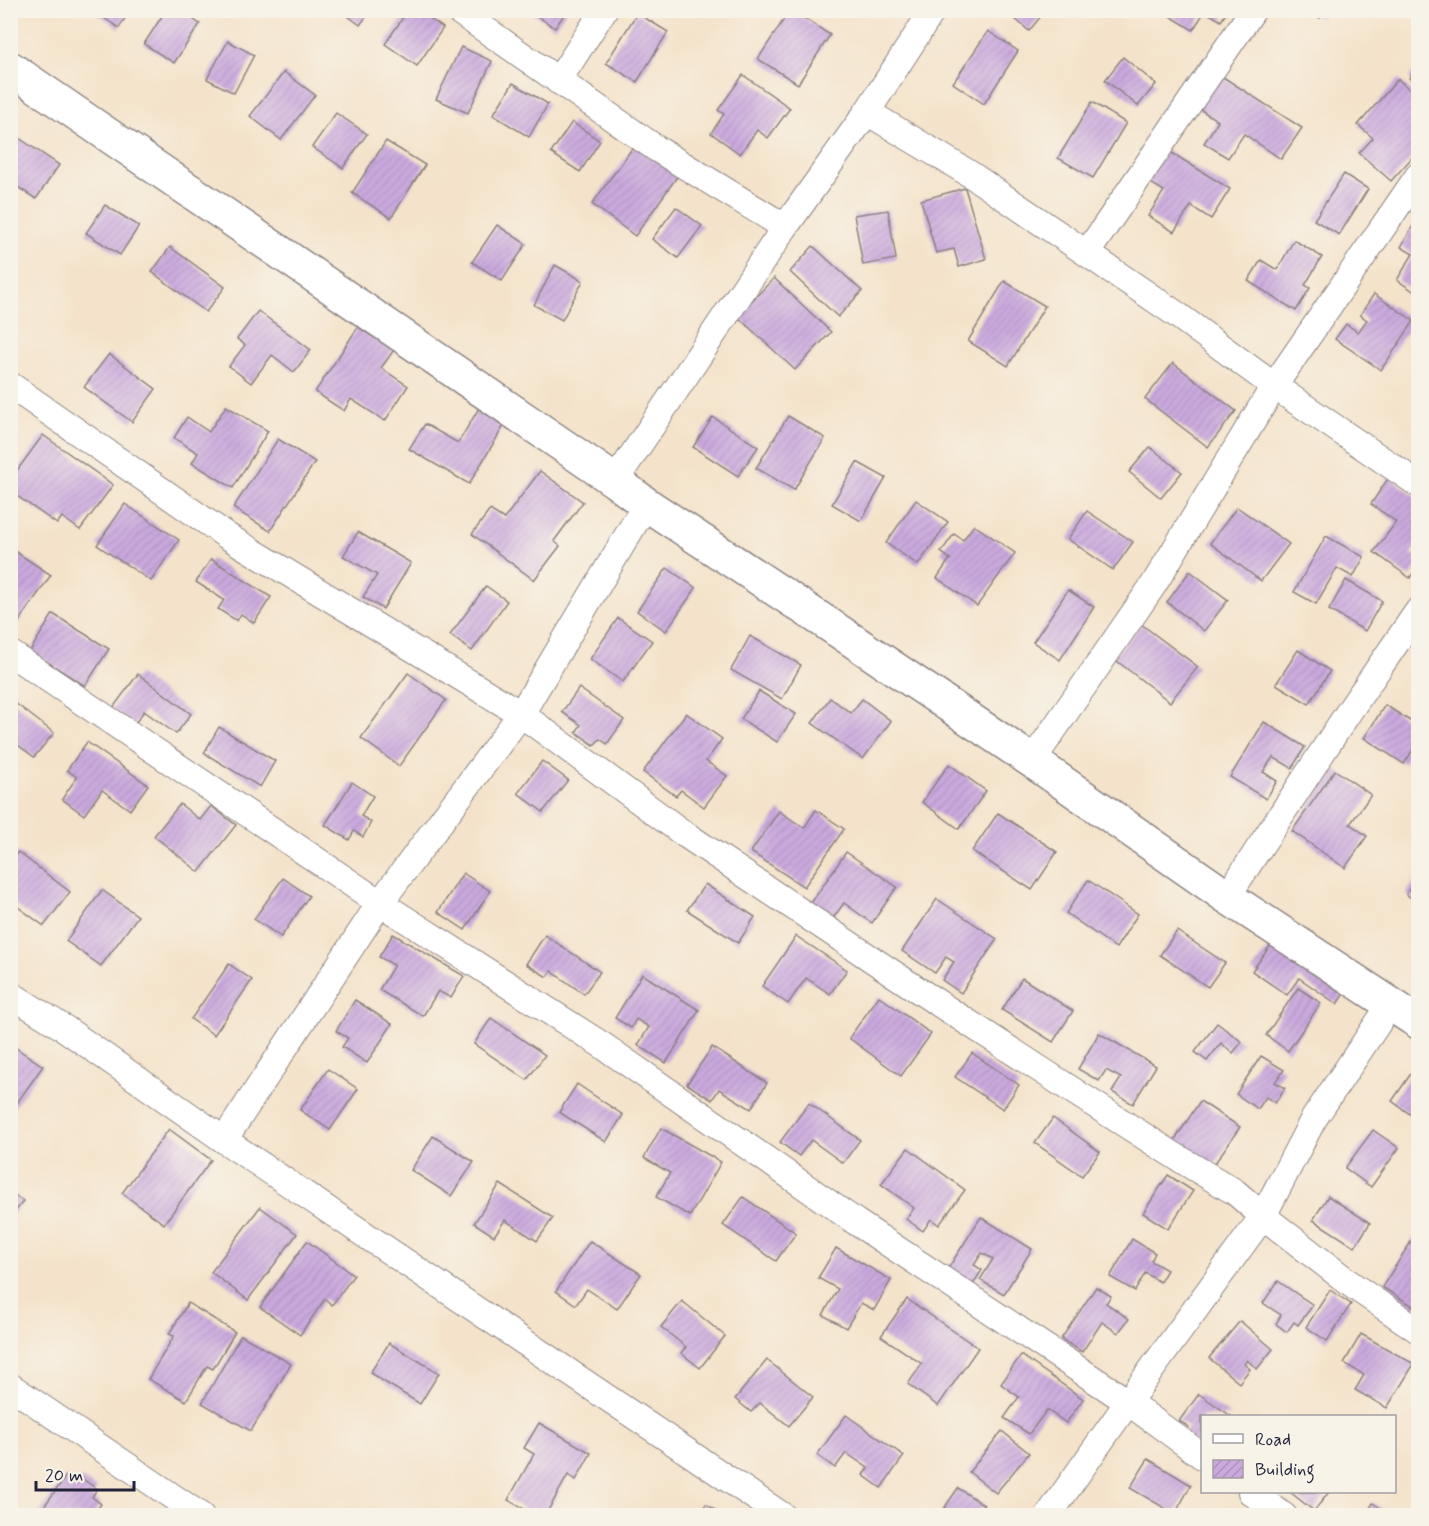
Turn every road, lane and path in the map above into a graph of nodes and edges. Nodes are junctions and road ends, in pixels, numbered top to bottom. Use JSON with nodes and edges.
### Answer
{"nodes":[{"id":1,"x":457,"y":10,"type":"edge"},
{"id":2,"x":604,"y":10,"type":"edge"},
{"id":3,"x":933,"y":10,"type":"edge"},
{"id":4,"x":1253,"y":10,"type":"edge"},
{"id":5,"x":10,"y":68,"type":"edge"},
{"id":6,"x":558,"y":81,"type":"junction"},
{"id":7,"x":867,"y":112,"type":"junction"},
{"id":8,"x":1419,"y":176,"type":"edge"},
{"id":9,"x":785,"y":227,"type":"junction"},
{"id":10,"x":1087,"y":253,"type":"junction"},
{"id":11,"x":10,"y":385,"type":"edge"},
{"id":12,"x":1274,"y":386,"type":"junction"},
{"id":13,"x":615,"y":481,"type":"junction"},
{"id":14,"x":1419,"y":484,"type":"edge"},
{"id":15,"x":646,"y":504,"type":"junction"},
{"id":16,"x":1419,"y":611,"type":"edge"},
{"id":17,"x":10,"y":653,"type":"edge"},
{"id":18,"x":520,"y":714,"type":"junction"},
{"id":19,"x":1032,"y":761,"type":"junction"},
{"id":20,"x":1227,"y":897,"type":"junction"},
{"id":21,"x":380,"y":903,"type":"junction"},
{"id":22,"x":10,"y":994,"type":"edge"},
{"id":23,"x":1390,"y":1005,"type":"junction"},
{"id":24,"x":1419,"y":1022,"type":"edge"},
{"id":25,"x":224,"y":1140,"type":"junction"},
{"id":26,"x":1263,"y":1216,"type":"junction"},
{"id":27,"x":1419,"y":1330,"type":"edge"},
{"id":28,"x":10,"y":1386,"type":"edge"},
{"id":29,"x":1128,"y":1402,"type":"junction"},
{"id":30,"x":1201,"y":1455,"type":"edge"},
{"id":31,"x":1254,"y":1493,"type":"edge"},
{"id":32,"x":201,"y":1515,"type":"edge"},
{"id":33,"x":783,"y":1515,"type":"edge"},
{"id":34,"x":1048,"y":1515,"type":"edge"},
{"id":35,"x":1284,"y":1515,"type":"edge"}],
"edges":[{"from":1,"to":6,"type":"street"},
{"from":2,"to":6,"type":"street"},
{"from":3,"to":7,"type":"street"},
{"from":4,"to":10,"type":"street"},
{"from":5,"to":13,"type":"main road"},
{"from":6,"to":9,"type":"street"},
{"from":7,"to":9,"type":"street"},
{"from":7,"to":10,"type":"street"},
{"from":8,"to":12,"type":"street"},
{"from":9,"to":13,"type":"street"},
{"from":10,"to":12,"type":"street"},
{"from":11,"to":18,"type":"street"},
{"from":12,"to":14,"type":"street"},
{"from":12,"to":19,"type":"street"},
{"from":13,"to":15,"type":"main road"},
{"from":15,"to":18,"type":"street"},
{"from":15,"to":19,"type":"main road"},
{"from":16,"to":20,"type":"street"},
{"from":17,"to":21,"type":"street"},
{"from":18,"to":21,"type":"street"},
{"from":18,"to":26,"type":"street"},
{"from":19,"to":20,"type":"main road"},
{"from":20,"to":23,"type":"main road"},
{"from":21,"to":25,"type":"street"},
{"from":21,"to":29,"type":"street"},
{"from":22,"to":25,"type":"street"},
{"from":23,"to":24,"type":"main road"},
{"from":23,"to":26,"type":"street"},
{"from":25,"to":33,"type":"street"},
{"from":26,"to":27,"type":"street"},
{"from":26,"to":29,"type":"street"},
{"from":28,"to":32,"type":"street"},
{"from":29,"to":30,"type":"street"},
{"from":29,"to":34,"type":"street"},
{"from":31,"to":35,"type":"street"}]}
